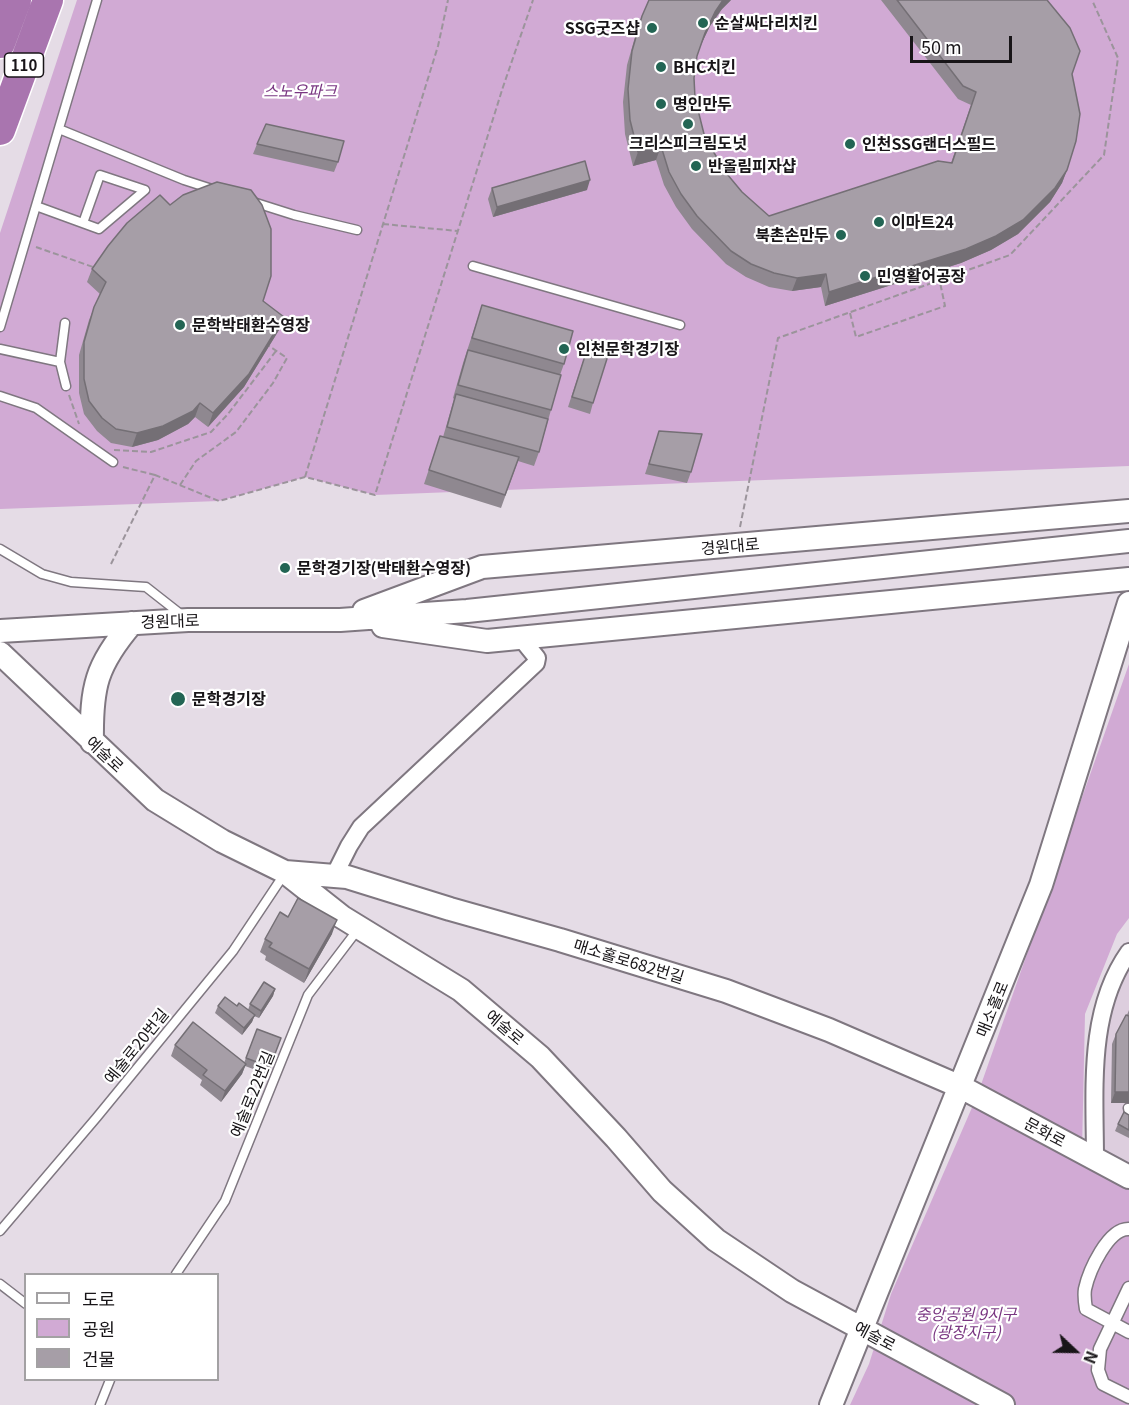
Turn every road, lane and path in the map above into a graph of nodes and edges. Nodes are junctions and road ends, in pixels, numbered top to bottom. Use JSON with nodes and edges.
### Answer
{"nodes":[{"id":1,"x":16,"y":0,"type":"edge"},
{"id":2,"x":48,"y":0,"type":"edge"},
{"id":3,"x":96,"y":0,"type":"edge"},
{"id":4,"x":448,"y":0,"type":"edge"},
{"id":5,"x":533,"y":0,"type":"edge"},
{"id":6,"x":1092,"y":0,"type":"edge"},
{"id":7,"x":0,"y":43,"type":"edge"},
{"id":8,"x":59,"y":129,"type":"junction"},
{"id":9,"x":0,"y":130,"type":"edge"},
{"id":10,"x":228,"y":194,"type":"edge"},
{"id":11,"x":239,"y":197,"type":"edge"},
{"id":12,"x":36,"y":206,"type":"junction"},
{"id":13,"x":83,"y":223,"type":"junction"},
{"id":14,"x":383,"y":224,"type":"junction"},
{"id":15,"x":357,"y":231,"type":"dead end"},
{"id":16,"x":458,"y":231,"type":"junction"},
{"id":17,"x":25,"y":243,"type":"junction"},
{"id":18,"x":473,"y":266,"type":"dead end"},
{"id":19,"x":97,"y":268,"type":"edge"},
{"id":20,"x":937,"y":270,"type":"edge"},
{"id":21,"x":850,"y":313,"type":"junction"},
{"id":22,"x":64,"y":323,"type":"dead end"},
{"id":23,"x":680,"y":325,"type":"dead end"},
{"id":24,"x":0,"y":327,"type":"edge"},
{"id":25,"x":269,"y":346,"type":"edge"},
{"id":26,"x":0,"y":349,"type":"edge"},
{"id":27,"x":276,"y":351,"type":"junction"},
{"id":28,"x":60,"y":362,"type":"junction"},
{"id":29,"x":66,"y":386,"type":"joint"},
{"id":30,"x":0,"y":396,"type":"edge"},
{"id":31,"x":86,"y":429,"type":"dead end"},
{"id":32,"x":110,"y":450,"type":"dead end"},
{"id":33,"x":113,"y":462,"type":"joint"},
{"id":34,"x":155,"y":475,"type":"junction"},
{"id":35,"x":305,"y":477,"type":"junction"},
{"id":36,"x":180,"y":485,"type":"junction"},
{"id":37,"x":1129,"y":511,"type":"edge"},
{"id":38,"x":1129,"y":541,"type":"edge"},
{"id":39,"x":736,"y":545,"type":"junction"},
{"id":40,"x":0,"y":549,"type":"edge"},
{"id":41,"x":111,"y":564,"type":"dead end"},
{"id":42,"x":1129,"y":579,"type":"edge"},
{"id":43,"x":1129,"y":603,"type":"edge"},
{"id":44,"x":188,"y":620,"type":"junction"},
{"id":45,"x":340,"y":620,"type":"junction"},
{"id":46,"x":132,"y":623,"type":"junction"},
{"id":47,"x":0,"y":631,"type":"edge"},
{"id":48,"x":520,"y":637,"type":"junction"},
{"id":49,"x":0,"y":653,"type":"edge"},
{"id":50,"x":92,"y":742,"type":"junction"},
{"id":51,"x":285,"y":872,"type":"junction"},
{"id":52,"x":334,"y":876,"type":"junction"},
{"id":53,"x":360,"y":927,"type":"junction"},
{"id":54,"x":1129,"y":952,"type":"edge"},
{"id":55,"x":961,"y":1087,"type":"junction"},
{"id":56,"x":1095,"y":1159,"type":"junction"},
{"id":57,"x":1129,"y":1177,"type":"edge"},
{"id":58,"x":1129,"y":1229,"type":"edge"},
{"id":59,"x":0,"y":1231,"type":"edge"},
{"id":60,"x":177,"y":1273,"type":"edge"},
{"id":61,"x":0,"y":1284,"type":"edge"},
{"id":62,"x":1129,"y":1288,"type":"edge"},
{"id":63,"x":24,"y":1302,"type":"edge"},
{"id":64,"x":1112,"y":1324,"type":"junction"},
{"id":65,"x":863,"y":1330,"type":"junction"},
{"id":66,"x":1129,"y":1332,"type":"edge"},
{"id":67,"x":110,"y":1381,"type":"edge"},
{"id":68,"x":1129,"y":1396,"type":"edge"},
{"id":69,"x":100,"y":1405,"type":"edge"},
{"id":70,"x":831,"y":1405,"type":"edge"},
{"id":71,"x":1003,"y":1405,"type":"edge"}],
"edges":[{"from":1,"to":7,"type":"highway","number":"110"},
{"from":2,"to":9,"type":"highway","number":"110"},
{"from":3,"to":8,"type":"lane"},
{"from":4,"to":14,"type":"path"},
{"from":5,"to":16,"type":"path"},
{"from":6,"to":21,"type":"path"},
{"from":8,"to":10,"type":"lane"},
{"from":8,"to":12,"type":"lane"},
{"from":11,"to":15,"type":"lane"},
{"from":12,"to":13,"type":"lane"},
{"from":12,"to":17,"type":"lane"},
{"from":13,"to":13,"type":"lane"},
{"from":14,"to":16,"type":"path"},
{"from":14,"to":35,"type":"path"},
{"from":16,"to":35,"type":"path"},
{"from":17,"to":19,"type":"path"},
{"from":17,"to":24,"type":"lane"},
{"from":18,"to":23,"type":"lane"},
{"from":20,"to":21,"type":"path","bridge":true},
{"from":21,"to":39,"type":"path"},
{"from":22,"to":28,"type":"lane"},
{"from":25,"to":27,"type":"path"},
{"from":26,"to":28,"type":"lane"},
{"from":27,"to":32,"type":"path"},
{"from":27,"to":36,"type":"path"},
{"from":28,"to":29,"type":"lane"},
{"from":29,"to":31,"type":"path"},
{"from":30,"to":33,"type":"lane"},
{"from":33,"to":34,"type":"path"},
{"from":34,"to":36,"type":"path"},
{"from":34,"to":41,"type":"path"},
{"from":35,"to":36,"type":"path"},
{"from":37,"to":39,"type":"main road","name":"경원대로"},
{"from":38,"to":45,"type":"main road","name":"경원대로"},
{"from":39,"to":45,"type":"main road","name":"경원대로"},
{"from":40,"to":44,"type":"lane"},
{"from":42,"to":48,"type":"main road","name":"경원대로"},
{"from":43,"to":55,"type":"main road","name":"매소홀로"},
{"from":44,"to":45,"type":"main road","name":"경원대로"},
{"from":44,"to":46,"type":"main road","name":"경원대로"},
{"from":45,"to":48,"type":"main road","name":"경원대로"},
{"from":46,"to":47,"type":"main road","name":"경원대로"},
{"from":46,"to":50,"type":"main road"},
{"from":48,"to":52,"type":"street"},
{"from":49,"to":50,"type":"main road","name":"예술로"},
{"from":50,"to":51,"type":"main road","name":"예술로"},
{"from":51,"to":52,"type":"main road","name":"매소홀로682번길"},
{"from":51,"to":53,"type":"main road","name":"예술로"},
{"from":51,"to":59,"type":"lane","name":"예술로20번길"},
{"from":52,"to":55,"type":"main road","name":"매소홀로682번길"},
{"from":53,"to":60,"type":"lane","name":"예술로22번길"},
{"from":53,"to":65,"type":"main road","name":"예술로"},
{"from":54,"to":56,"type":"street"},
{"from":55,"to":56,"type":"main road","name":"문화로"},
{"from":55,"to":65,"type":"main road","name":"매소홀로"},
{"from":56,"to":57,"type":"main road","name":"문화로"},
{"from":58,"to":64,"type":"street"},
{"from":61,"to":63,"type":"lane"},
{"from":62,"to":64,"type":"street"},
{"from":64,"to":66,"type":"street"},
{"from":64,"to":68,"type":"street"},
{"from":65,"to":70,"type":"main road","name":"매소홀로"},
{"from":65,"to":71,"type":"main road","name":"예술로"},
{"from":67,"to":69,"type":"lane"}]}
